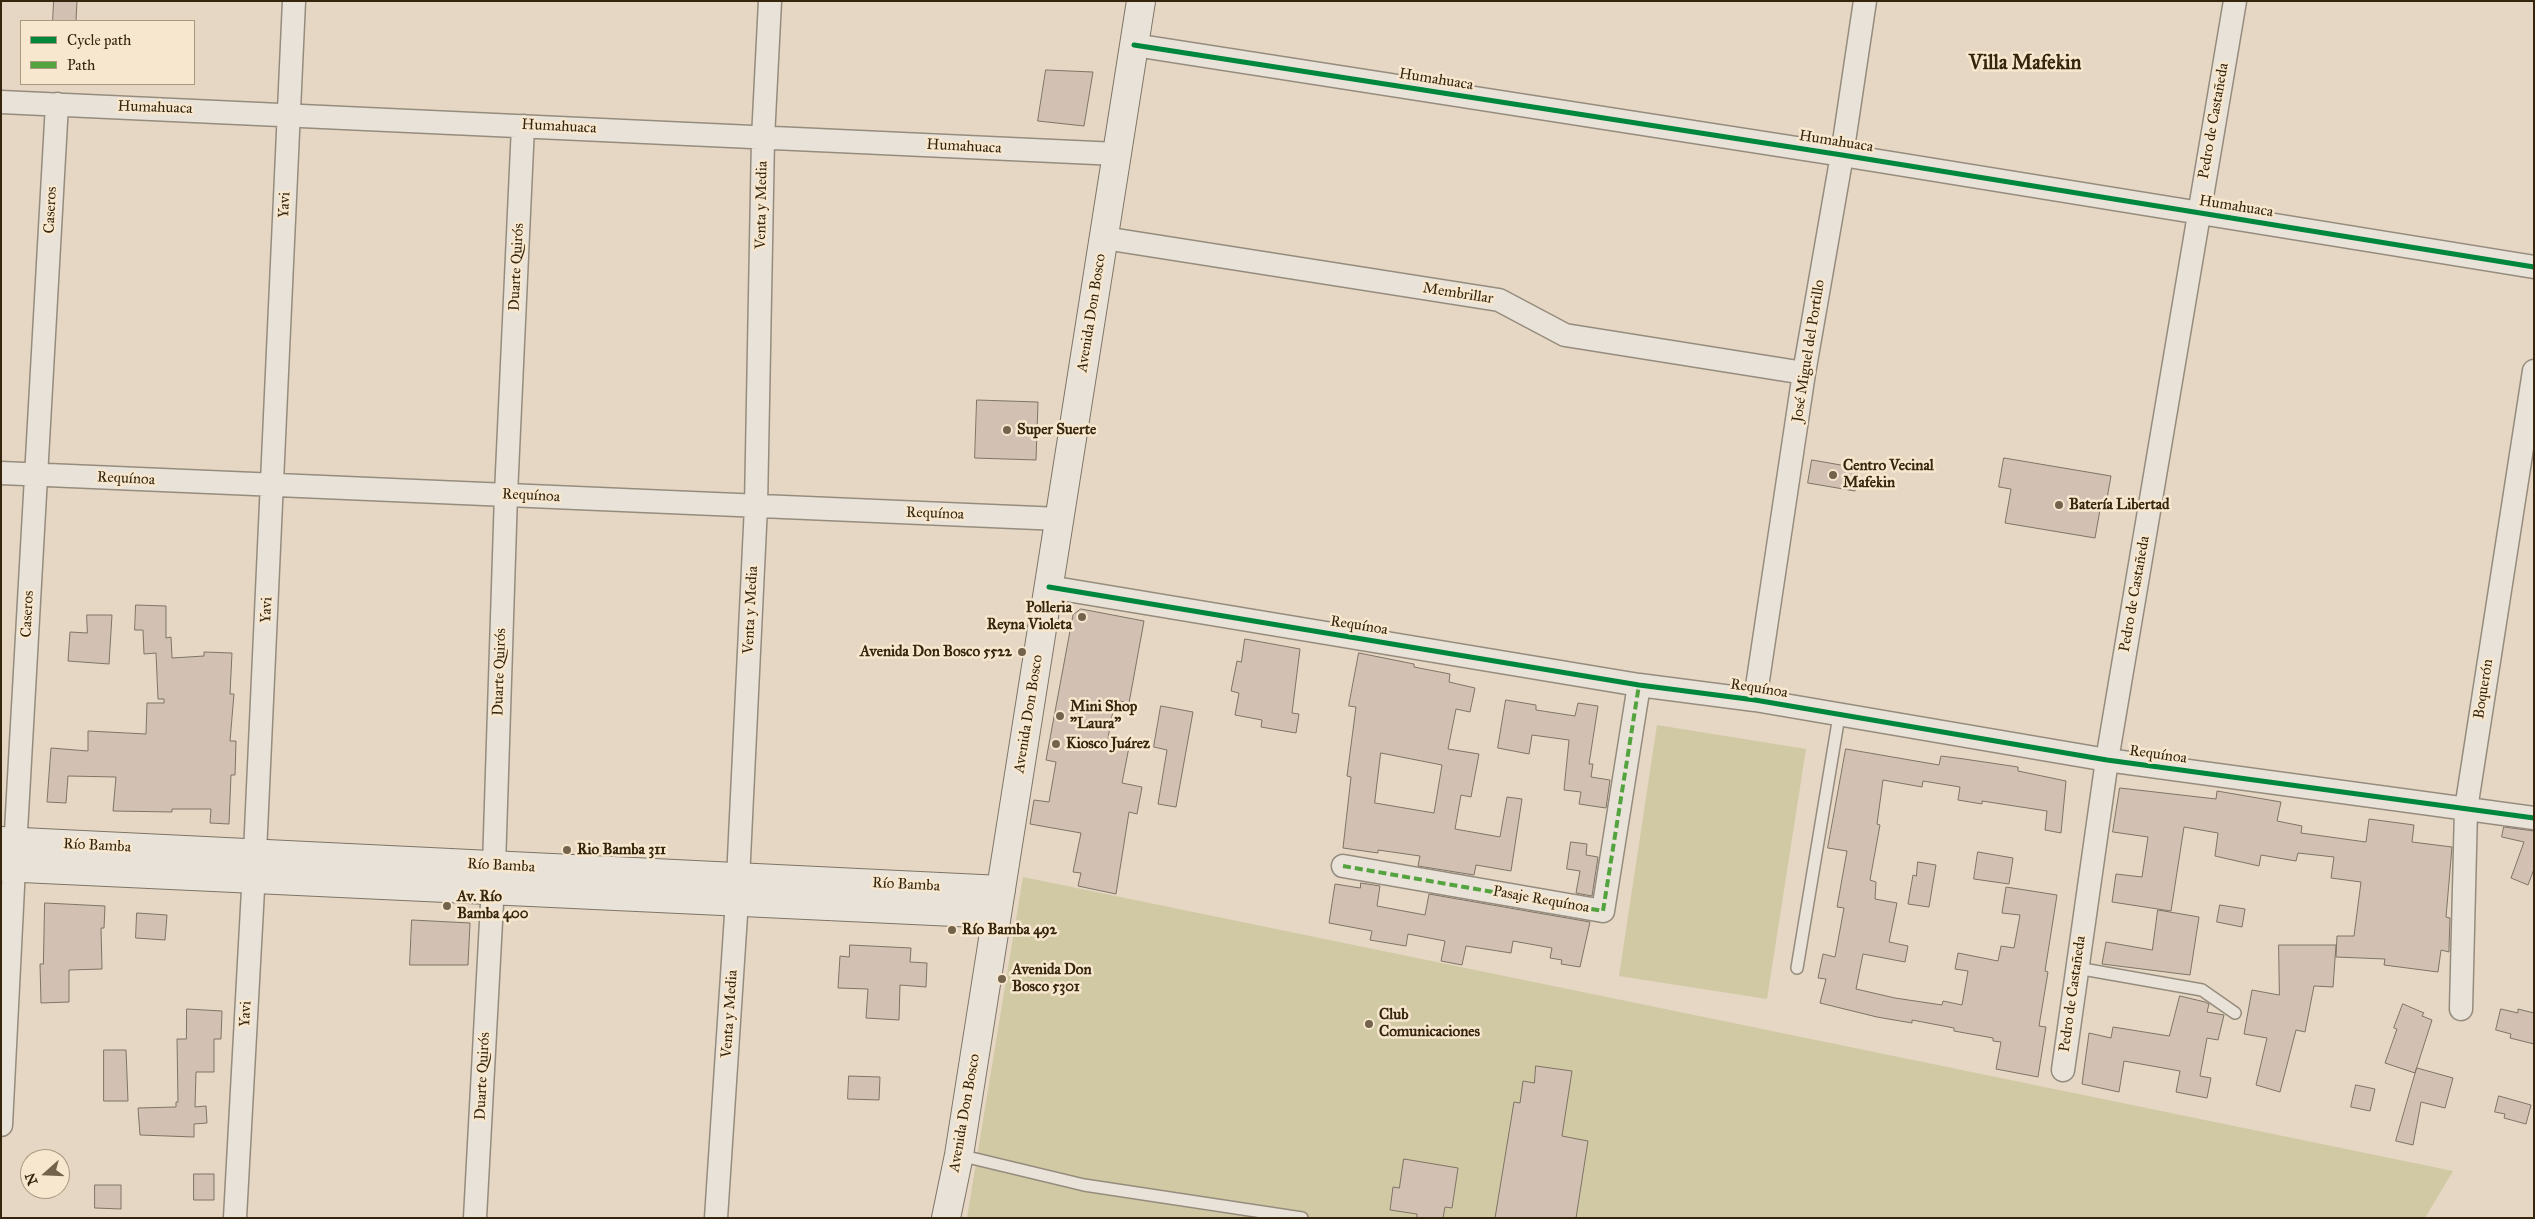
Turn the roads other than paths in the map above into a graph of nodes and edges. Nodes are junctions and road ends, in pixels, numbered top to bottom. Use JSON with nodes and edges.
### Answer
{"nodes":[{"id":1,"x":294,"y":1,"type":"edge"},
{"id":2,"x":770,"y":1,"type":"edge"},
{"id":3,"x":1141,"y":1,"type":"edge"},
{"id":4,"x":1865,"y":1,"type":"edge"},
{"id":5,"x":2235,"y":1,"type":"edge"},
{"id":6,"x":1134,"y":45,"type":"junction"},
{"id":7,"x":1,"y":102,"type":"edge"},
{"id":8,"x":57,"y":104,"type":"junction"},
{"id":9,"x":289,"y":114,"type":"junction"},
{"id":10,"x":523,"y":126,"type":"junction"},
{"id":11,"x":763,"y":138,"type":"junction"},
{"id":12,"x":1117,"y":154,"type":"junction"},
{"id":13,"x":1842,"y":155,"type":"junction"},
{"id":14,"x":2199,"y":213,"type":"junction"},
{"id":15,"x":1104,"y":238,"type":"junction"},
{"id":16,"x":2534,"y":267,"type":"edge"},
{"id":17,"x":2534,"y":371,"type":"edge"},
{"id":18,"x":1804,"y":373,"type":"junction"},
{"id":19,"x":1,"y":473,"type":"edge"},
{"id":20,"x":35,"y":474,"type":"junction"},
{"id":21,"x":272,"y":486,"type":"junction"},
{"id":22,"x":506,"y":494,"type":"junction"},
{"id":23,"x":756,"y":506,"type":"junction"},
{"id":24,"x":1060,"y":519,"type":"junction"},
{"id":25,"x":1050,"y":587,"type":"junction"},
{"id":26,"x":1640,"y":685,"type":"junction"},
{"id":27,"x":1755,"y":700,"type":"junction"},
{"id":28,"x":1839,"y":716,"type":"junction"},
{"id":29,"x":2107,"y":760,"type":"junction"},
{"id":30,"x":2466,"y":809,"type":"junction"},
{"id":31,"x":2534,"y":818,"type":"edge"},
{"id":32,"x":8,"y":854,"type":"edge"},
{"id":33,"x":254,"y":866,"type":"junction"},
{"id":34,"x":1343,"y":866,"type":"dead end"},
{"id":35,"x":494,"y":878,"type":"junction"},
{"id":36,"x":738,"y":888,"type":"junction"},
{"id":37,"x":999,"y":902,"type":"junction"},
{"id":38,"x":1796,"y":968,"type":"dead end"},
{"id":39,"x":2077,"y":968,"type":"junction"},
{"id":40,"x":2461,"y":1009,"type":"dead end"},
{"id":41,"x":2235,"y":1013,"type":"dead end"},
{"id":42,"x":2063,"y":1070,"type":"dead end"},
{"id":43,"x":1,"y":1125,"type":"edge"},
{"id":44,"x":959,"y":1155,"type":"junction"},
{"id":45,"x":236,"y":1218,"type":"edge"},
{"id":46,"x":475,"y":1218,"type":"edge"},
{"id":47,"x":716,"y":1218,"type":"edge"},
{"id":48,"x":946,"y":1218,"type":"edge"},
{"id":49,"x":1302,"y":1218,"type":"edge"}],
"edges":[{"from":1,"to":9,"type":"street","name":"Yavi"},
{"from":2,"to":11,"type":"street","name":"Venta y Media"},
{"from":3,"to":6,"type":"main road","name":"Avenida Don Bosco"},
{"from":4,"to":13,"type":"street","name":"José Miguel del Portillo"},
{"from":5,"to":14,"type":"street","name":"Pedro de Castañeda"},
{"from":6,"to":12,"type":"main road","name":"Avenida Don Bosco"},
{"from":6,"to":13,"type":"street","name":"Humahuaca"},
{"from":7,"to":8,"type":"street","name":"Humahuaca"},
{"from":8,"to":9,"type":"street","name":"Humahuaca"},
{"from":8,"to":20,"type":"street","name":"Caseros"},
{"from":9,"to":10,"type":"street","name":"Humahuaca"},
{"from":9,"to":21,"type":"street","name":"Yavi"},
{"from":10,"to":11,"type":"street","name":"Humahuaca"},
{"from":10,"to":22,"type":"street","name":"Duarte Quirós"},
{"from":11,"to":12,"type":"street","name":"Humahuaca"},
{"from":11,"to":23,"type":"street","name":"Venta y Media"},
{"from":12,"to":15,"type":"main road","name":"Avenida Don Bosco"},
{"from":13,"to":14,"type":"street","name":"Humahuaca"},
{"from":13,"to":18,"type":"street","name":"José Miguel del Portillo"},
{"from":14,"to":16,"type":"street","name":"Humahuaca"},
{"from":14,"to":29,"type":"street","name":"Pedro de Castañeda"},
{"from":15,"to":18,"type":"street","name":"Membrillar"},
{"from":15,"to":24,"type":"main road","name":"Avenida Don Bosco"},
{"from":17,"to":30,"type":"street","name":"Boquerón"},
{"from":18,"to":27,"type":"street","name":"José Miguel del Portillo"},
{"from":19,"to":20,"type":"street","name":"Requínoa"},
{"from":20,"to":21,"type":"street","name":"Requínoa"},
{"from":20,"to":32,"type":"street","name":"Caseros"},
{"from":21,"to":22,"type":"street","name":"Requínoa"},
{"from":21,"to":33,"type":"street","name":"Yavi"},
{"from":22,"to":23,"type":"street","name":"Requínoa"},
{"from":22,"to":35,"type":"street","name":"Duarte Quirós"},
{"from":23,"to":24,"type":"street","name":"Requínoa"},
{"from":23,"to":36,"type":"street","name":"Venta y Media"},
{"from":24,"to":25,"type":"main road","name":"Avenida Don Bosco"},
{"from":25,"to":26,"type":"street","name":"Requínoa"},
{"from":25,"to":37,"type":"main road","name":"Avenida Don Bosco"},
{"from":26,"to":27,"type":"street","name":"Requínoa"},
{"from":26,"to":34,"type":"street","name":"Pasaje Requínoa"},
{"from":27,"to":28,"type":"street","name":"Requínoa"},
{"from":28,"to":29,"type":"street","name":"Requínoa"},
{"from":28,"to":38,"type":"lane"},
{"from":29,"to":30,"type":"street","name":"Requínoa"},
{"from":29,"to":39,"type":"street","name":"Pedro de Castañeda"},
{"from":30,"to":31,"type":"street","name":"Requínoa"},
{"from":30,"to":40,"type":"street","name":"Boquerón"},
{"from":32,"to":33,"type":"main road","name":"Río Bamba"},
{"from":32,"to":43,"type":"street","name":"Caseros"},
{"from":33,"to":35,"type":"main road","name":"Río Bamba"},
{"from":33,"to":45,"type":"street","name":"Yavi"},
{"from":35,"to":36,"type":"main road","name":"Río Bamba"},
{"from":35,"to":46,"type":"street","name":"Duarte Quirós"},
{"from":36,"to":37,"type":"main road","name":"Río Bamba"},
{"from":36,"to":47,"type":"street","name":"Venta y Media"},
{"from":37,"to":44,"type":"main road","name":"Avenida Don Bosco"},
{"from":39,"to":41,"type":"lane"},
{"from":39,"to":42,"type":"street","name":"Pedro de Castañeda"},
{"from":44,"to":48,"type":"main road","name":"Avenida Don Bosco"},
{"from":44,"to":49,"type":"lane"}]}
